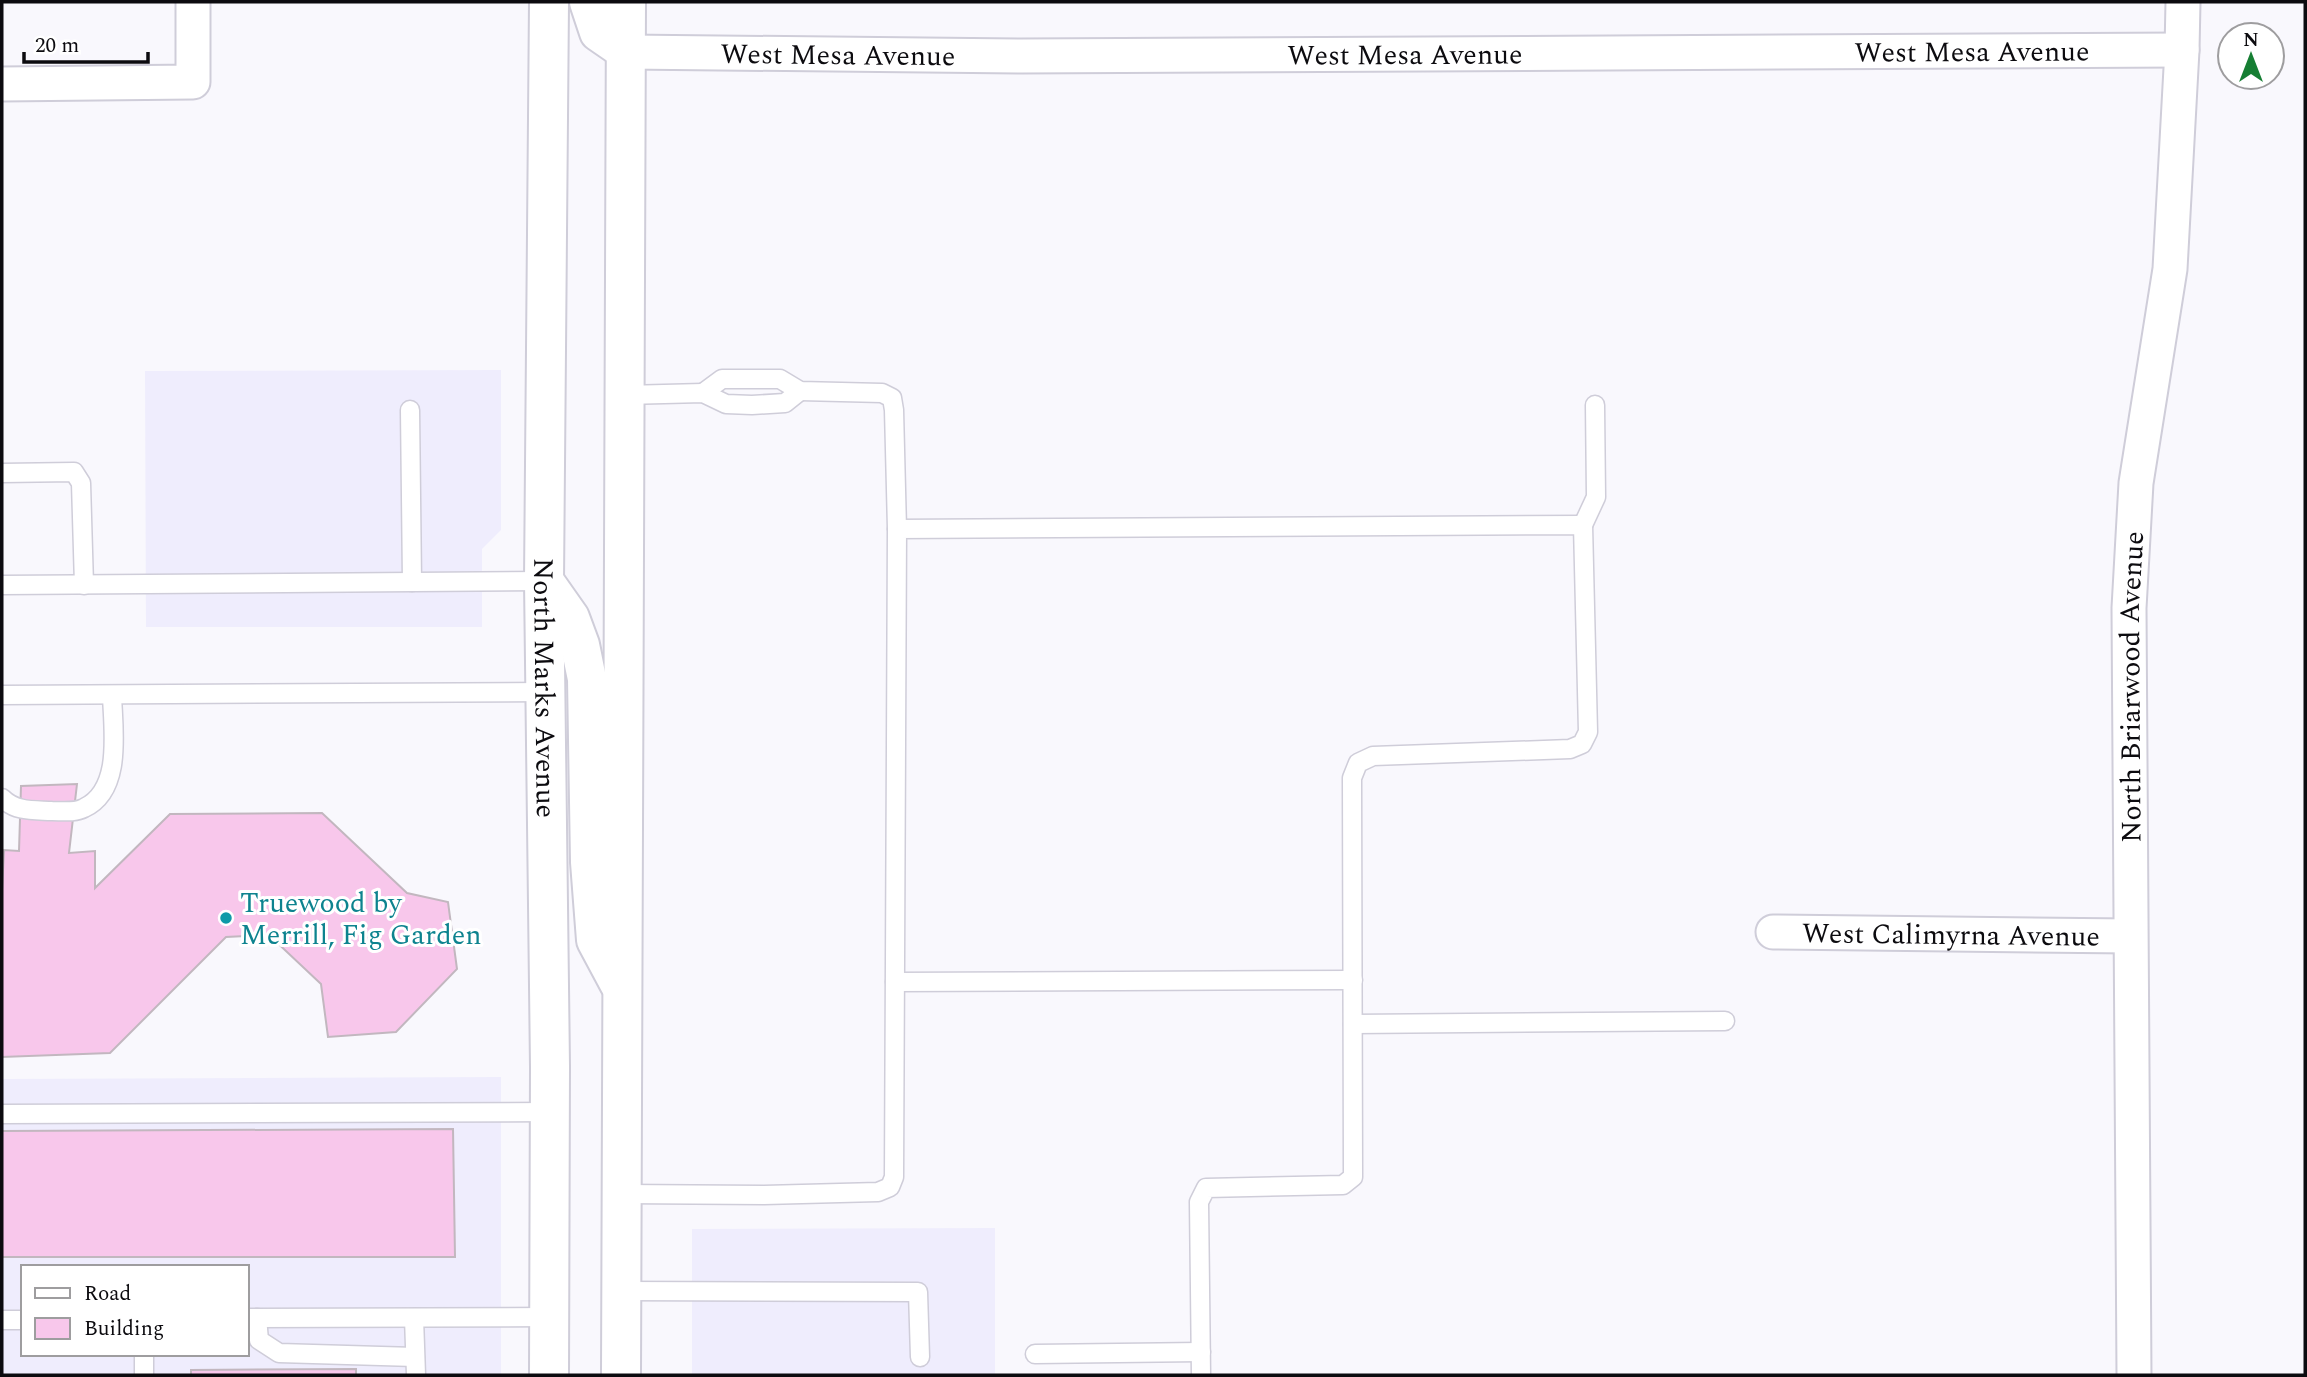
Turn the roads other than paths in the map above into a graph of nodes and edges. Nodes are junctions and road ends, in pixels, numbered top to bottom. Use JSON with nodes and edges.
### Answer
{"nodes":[{"id":1,"x":192,"y":2,"type":"edge"},
{"id":2,"x":549,"y":2,"type":"edge"},
{"id":3,"x":589,"y":2,"type":"edge"},
{"id":4,"x":626,"y":2,"type":"edge"},
{"id":5,"x":2183,"y":2,"type":"edge"},
{"id":6,"x":2182,"y":50,"type":"junction"},
{"id":7,"x":628,"y":52,"type":"junction"},
{"id":8,"x":2,"y":84,"type":"edge"},
{"id":9,"x":800,"y":391,"type":"junction"},
{"id":10,"x":703,"y":393,"type":"junction"},
{"id":11,"x":625,"y":395,"type":"junction"},
{"id":12,"x":1595,"y":405,"type":"dead end"},
{"id":13,"x":410,"y":410,"type":"dead end"},
{"id":14,"x":2,"y":473,"type":"edge"},
{"id":15,"x":1583,"y":524,"type":"junction"},
{"id":16,"x":897,"y":529,"type":"junction"},
{"id":17,"x":544,"y":581,"type":"junction"},
{"id":18,"x":412,"y":582,"type":"junction"},
{"id":19,"x":2,"y":585,"type":"edge"},
{"id":20,"x":84,"y":585,"type":"junction"},
{"id":21,"x":547,"y":692,"type":"junction"},
{"id":22,"x":2,"y":695,"type":"edge"},
{"id":23,"x":112,"y":695,"type":"junction"},
{"id":24,"x":2,"y":799,"type":"edge"},
{"id":25,"x":1773,"y":932,"type":"dead end"},
{"id":26,"x":2130,"y":936,"type":"junction"},
{"id":27,"x":1353,"y":980,"type":"junction"},
{"id":28,"x":895,"y":982,"type":"junction"},
{"id":29,"x":622,"y":988,"type":"junction"},
{"id":30,"x":1725,"y":1021,"type":"dead end"},
{"id":31,"x":1353,"y":1024,"type":"junction"},
{"id":32,"x":550,"y":1112,"type":"junction"},
{"id":33,"x":2,"y":1114,"type":"edge"},
{"id":34,"x":622,"y":1194,"type":"junction"},
{"id":35,"x":621,"y":1291,"type":"junction"},
{"id":36,"x":550,"y":1317,"type":"junction"},
{"id":37,"x":252,"y":1318,"type":"edge"},
{"id":38,"x":414,"y":1318,"type":"junction"},
{"id":39,"x":2,"y":1320,"type":"edge"},
{"id":40,"x":21,"y":1320,"type":"edge"},
{"id":41,"x":1201,"y":1352,"type":"junction"},
{"id":42,"x":1035,"y":1354,"type":"dead end"},
{"id":43,"x":144,"y":1356,"type":"edge"},
{"id":44,"x":415,"y":1357,"type":"junction"},
{"id":45,"x":920,"y":1357,"type":"dead end"},
{"id":46,"x":144,"y":1375,"type":"edge"},
{"id":47,"x":416,"y":1375,"type":"edge"},
{"id":48,"x":549,"y":1375,"type":"edge"},
{"id":49,"x":621,"y":1375,"type":"edge"},
{"id":50,"x":1201,"y":1375,"type":"edge"},
{"id":51,"x":2134,"y":1375,"type":"edge"}],
"edges":[{"from":1,"to":8,"type":"street"},
{"from":2,"to":17,"type":"main road","name":"North Marks Avenue"},
{"from":3,"to":7,"type":"main road"},
{"from":4,"to":7,"type":"main road"},
{"from":5,"to":6,"type":"street","name":"North Briarwood Avenue"},
{"from":6,"to":7,"type":"street","name":"West Mesa Avenue"},
{"from":6,"to":26,"type":"street","name":"North Briarwood Avenue"},
{"from":7,"to":11,"type":"main road"},
{"from":9,"to":10,"type":"lane"},
{"from":9,"to":10,"type":"lane"},
{"from":9,"to":16,"type":"lane"},
{"from":10,"to":11,"type":"lane"},
{"from":11,"to":29,"type":"main road"},
{"from":12,"to":15,"type":"lane"},
{"from":13,"to":18,"type":"lane"},
{"from":14,"to":20,"type":"lane"},
{"from":15,"to":16,"type":"lane"},
{"from":15,"to":27,"type":"lane"},
{"from":16,"to":28,"type":"lane"},
{"from":17,"to":18,"type":"lane"},
{"from":17,"to":21,"type":"main road","name":"North Marks Avenue"},
{"from":17,"to":29,"type":"main road"},
{"from":18,"to":20,"type":"lane"},
{"from":19,"to":20,"type":"lane"},
{"from":21,"to":23,"type":"lane"},
{"from":21,"to":32,"type":"main road","name":"North Marks Avenue"},
{"from":22,"to":23,"type":"lane"},
{"from":23,"to":24,"type":"lane"},
{"from":25,"to":26,"type":"street","name":"West Calimyrna Avenue"},
{"from":26,"to":51,"type":"street","name":"North Briarwood Avenue"},
{"from":27,"to":28,"type":"lane"},
{"from":27,"to":31,"type":"lane"},
{"from":28,"to":34,"type":"lane"},
{"from":29,"to":34,"type":"main road"},
{"from":30,"to":31,"type":"lane"},
{"from":31,"to":41,"type":"lane"},
{"from":32,"to":33,"type":"lane"},
{"from":32,"to":36,"type":"main road","name":"North Marks Avenue"},
{"from":34,"to":35,"type":"main road"},
{"from":35,"to":45,"type":"lane"},
{"from":35,"to":49,"type":"main road"},
{"from":36,"to":38,"type":"lane"},
{"from":36,"to":48,"type":"main road","name":"North Marks Avenue"},
{"from":37,"to":38,"type":"lane"},
{"from":37,"to":44,"type":"lane"},
{"from":38,"to":44,"type":"lane"},
{"from":39,"to":40,"type":"lane"},
{"from":41,"to":42,"type":"lane"},
{"from":41,"to":50,"type":"lane"},
{"from":43,"to":46,"type":"lane"},
{"from":44,"to":47,"type":"lane"}]}
